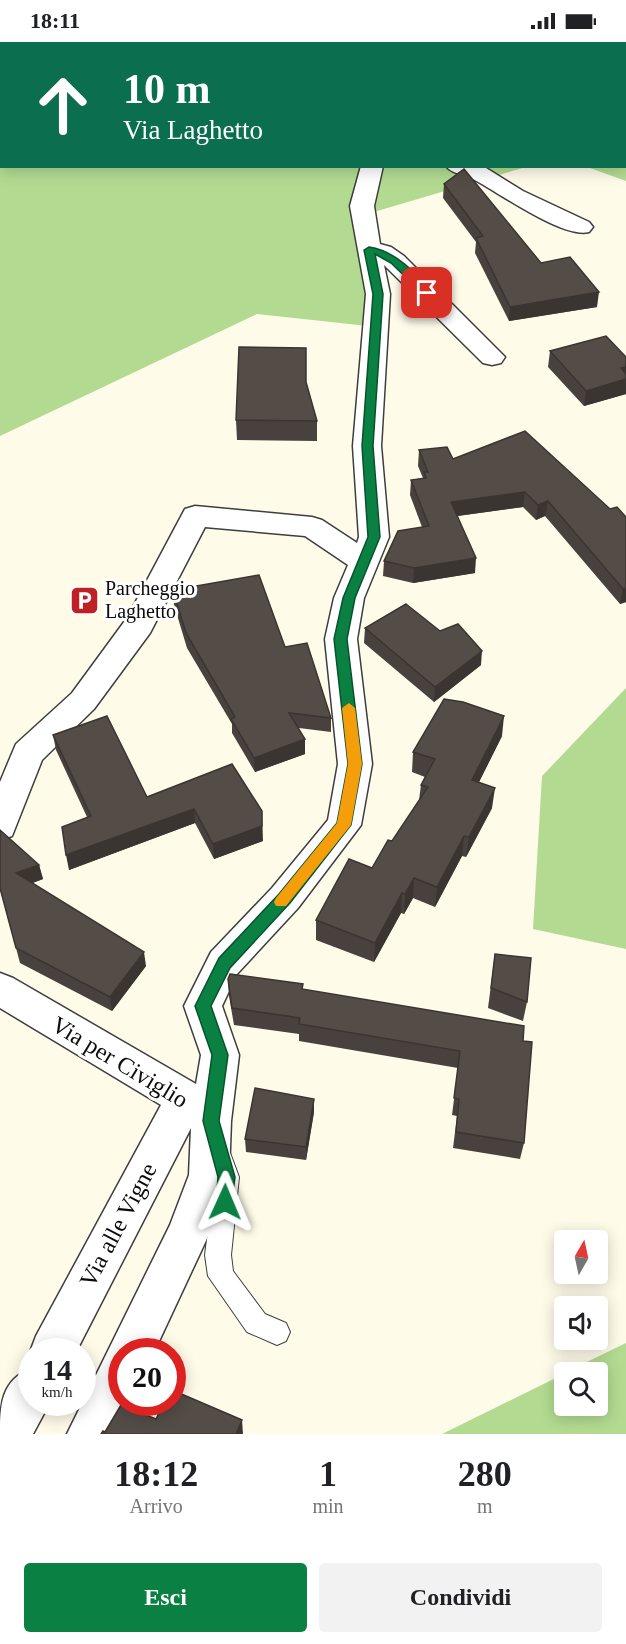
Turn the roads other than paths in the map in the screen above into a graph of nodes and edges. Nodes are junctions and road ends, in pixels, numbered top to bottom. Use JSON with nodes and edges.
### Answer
{"nodes":[{"id":1,"x":372,"y":168,"type":"edge"},
{"id":2,"x":463,"y":168,"type":"edge"},
{"id":3,"x":581,"y":227,"type":"dead end"},
{"id":4,"x":369,"y":250,"type":"junction"},
{"id":5,"x":492,"y":357,"type":"dead end"},
{"id":6,"x":365,"y":562,"type":"junction"},
{"id":7,"x":0,"y":826,"type":"edge"},
{"id":8,"x":0,"y":989,"type":"edge"},
{"id":9,"x":198,"y":1109,"type":"junction"},
{"id":10,"x":277,"y":1332,"type":"dead end"},
{"id":11,"x":59,"y":1338,"type":"edge"},
{"id":12,"x":138,"y":1338,"type":"edge"},
{"id":13,"x":108,"y":1398,"type":"edge"},
{"id":14,"x":18,"y":1416,"type":"edge"},
{"id":15,"x":8,"y":1434,"type":"edge"},
{"id":16,"x":90,"y":1434,"type":"edge"}],
"edges":[{"from":1,"to":4,"type":"street"},
{"from":2,"to":3,"type":"street"},
{"from":4,"to":5,"type":"street"},
{"from":4,"to":6,"type":"street"},
{"from":6,"to":7,"type":"street"},
{"from":6,"to":9,"type":"street"},
{"from":8,"to":9,"type":"street","name":"Via per Civiglio"},
{"from":9,"to":10,"type":"lane"},
{"from":9,"to":11,"type":"street","name":"Via alle Vigne"},
{"from":9,"to":12,"type":"street"},
{"from":13,"to":16,"type":"street"},
{"from":14,"to":15,"type":"street"}]}
